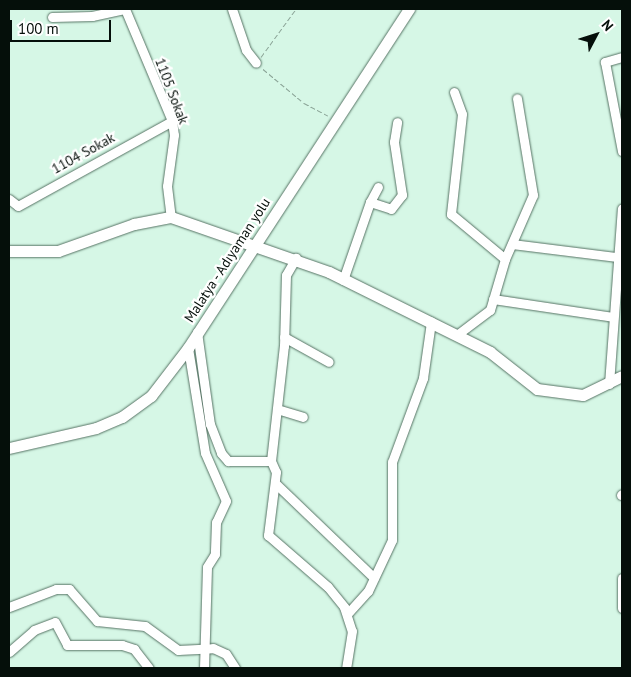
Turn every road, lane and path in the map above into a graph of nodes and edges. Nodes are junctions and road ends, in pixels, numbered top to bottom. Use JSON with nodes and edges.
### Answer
{"nodes":[{"id":1,"x":125,"y":9,"type":"edge"},
{"id":2,"x":232,"y":9,"type":"edge"},
{"id":3,"x":296,"y":9,"type":"edge"},
{"id":4,"x":409,"y":9,"type":"edge"},
{"id":5,"x":52,"y":17,"type":"dead end"},
{"id":6,"x":622,"y":57,"type":"edge"},
{"id":7,"x":256,"y":63,"type":"junction"},
{"id":8,"x":454,"y":92,"type":"dead end"},
{"id":9,"x":517,"y":98,"type":"dead end"},
{"id":10,"x":336,"y":120,"type":"junction"},
{"id":11,"x":172,"y":121,"type":"junction"},
{"id":12,"x":397,"y":122,"type":"dead end"},
{"id":13,"x":622,"y":151,"type":"edge"},
{"id":14,"x":378,"y":188,"type":"dead end"},
{"id":15,"x":9,"y":200,"type":"edge"},
{"id":16,"x":370,"y":202,"type":"junction"},
{"id":17,"x":622,"y":208,"type":"edge"},
{"id":18,"x":171,"y":217,"type":"junction"},
{"id":19,"x":512,"y":244,"type":"junction"},
{"id":20,"x":254,"y":246,"type":"junction"},
{"id":21,"x":9,"y":252,"type":"edge"},
{"id":22,"x":617,"y":257,"type":"junction"},
{"id":23,"x":296,"y":258,"type":"junction"},
{"id":24,"x":505,"y":259,"type":"junction"},
{"id":25,"x":343,"y":280,"type":"junction"},
{"id":26,"x":493,"y":298,"type":"junction"},
{"id":27,"x":613,"y":317,"type":"junction"},
{"id":28,"x":431,"y":322,"type":"junction"},
{"id":29,"x":197,"y":332,"type":"junction"},
{"id":30,"x":458,"y":334,"type":"junction"},
{"id":31,"x":284,"y":337,"type":"junction"},
{"id":32,"x":188,"y":348,"type":"junction"},
{"id":33,"x":329,"y":362,"type":"dead end"},
{"id":34,"x":622,"y":376,"type":"edge"},
{"id":35,"x":609,"y":384,"type":"junction"},
{"id":36,"x":277,"y":408,"type":"junction"},
{"id":37,"x":303,"y":416,"type":"dead end"},
{"id":38,"x":9,"y":448,"type":"edge"},
{"id":39,"x":271,"y":461,"type":"junction"},
{"id":40,"x":275,"y":483,"type":"junction"},
{"id":41,"x":374,"y":578,"type":"junction"},
{"id":42,"x":622,"y":578,"type":"edge"},
{"id":43,"x":9,"y":606,"type":"edge"},
{"id":44,"x":622,"y":608,"type":"edge"},
{"id":45,"x":348,"y":613,"type":"junction"},
{"id":46,"x":204,"y":646,"type":"junction"},
{"id":47,"x":9,"y":652,"type":"edge"},
{"id":48,"x":149,"y":668,"type":"edge"},
{"id":49,"x":204,"y":668,"type":"edge"},
{"id":50,"x":235,"y":668,"type":"edge"},
{"id":51,"x":346,"y":668,"type":"edge"}],
"edges":[{"from":1,"to":5,"type":"street"},
{"from":1,"to":11,"type":"street","name":"1105 Sokak"},
{"from":2,"to":7,"type":"street"},
{"from":3,"to":7,"type":"path"},
{"from":4,"to":10,"type":"main road","name":"Malatya - Adıyaman yolu"},
{"from":6,"to":13,"type":"street"},
{"from":7,"to":10,"type":"path"},
{"from":8,"to":24,"type":"street"},
{"from":9,"to":19,"type":"street"},
{"from":10,"to":20,"type":"main road","name":"Malatya - Adıyaman yolu"},
{"from":11,"to":15,"type":"street","name":"1104 Sokak"},
{"from":11,"to":18,"type":"street","name":"1105 Sokak"},
{"from":12,"to":16,"type":"street"},
{"from":14,"to":16,"type":"street"},
{"from":16,"to":25,"type":"street"},
{"from":17,"to":22,"type":"street"},
{"from":18,"to":20,"type":"main road"},
{"from":18,"to":21,"type":"main road"},
{"from":19,"to":22,"type":"street"},
{"from":19,"to":24,"type":"street"},
{"from":20,"to":23,"type":"main road"},
{"from":20,"to":29,"type":"main road","name":"Malatya - Adıyaman yolu"},
{"from":22,"to":27,"type":"street"},
{"from":23,"to":25,"type":"main road"},
{"from":23,"to":31,"type":"street"},
{"from":24,"to":26,"type":"street"},
{"from":25,"to":28,"type":"main road"},
{"from":26,"to":27,"type":"street"},
{"from":26,"to":30,"type":"street"},
{"from":27,"to":35,"type":"street"},
{"from":28,"to":30,"type":"main road"},
{"from":28,"to":41,"type":"street"},
{"from":29,"to":32,"type":"main road","name":"Malatya - Adıyaman yolu"},
{"from":29,"to":39,"type":"street"},
{"from":30,"to":35,"type":"main road"},
{"from":31,"to":33,"type":"street"},
{"from":31,"to":36,"type":"street"},
{"from":32,"to":38,"type":"main road","name":"Malatya - Adıyaman yolu"},
{"from":32,"to":46,"type":"street"},
{"from":34,"to":35,"type":"main road"},
{"from":36,"to":37,"type":"street"},
{"from":36,"to":39,"type":"street"},
{"from":39,"to":40,"type":"street"},
{"from":40,"to":41,"type":"street"},
{"from":40,"to":45,"type":"street"},
{"from":41,"to":45,"type":"street"},
{"from":42,"to":44,"type":"street"},
{"from":43,"to":46,"type":"street"},
{"from":45,"to":51,"type":"street"},
{"from":46,"to":49,"type":"street"},
{"from":46,"to":50,"type":"street"},
{"from":47,"to":48,"type":"street"}]}
